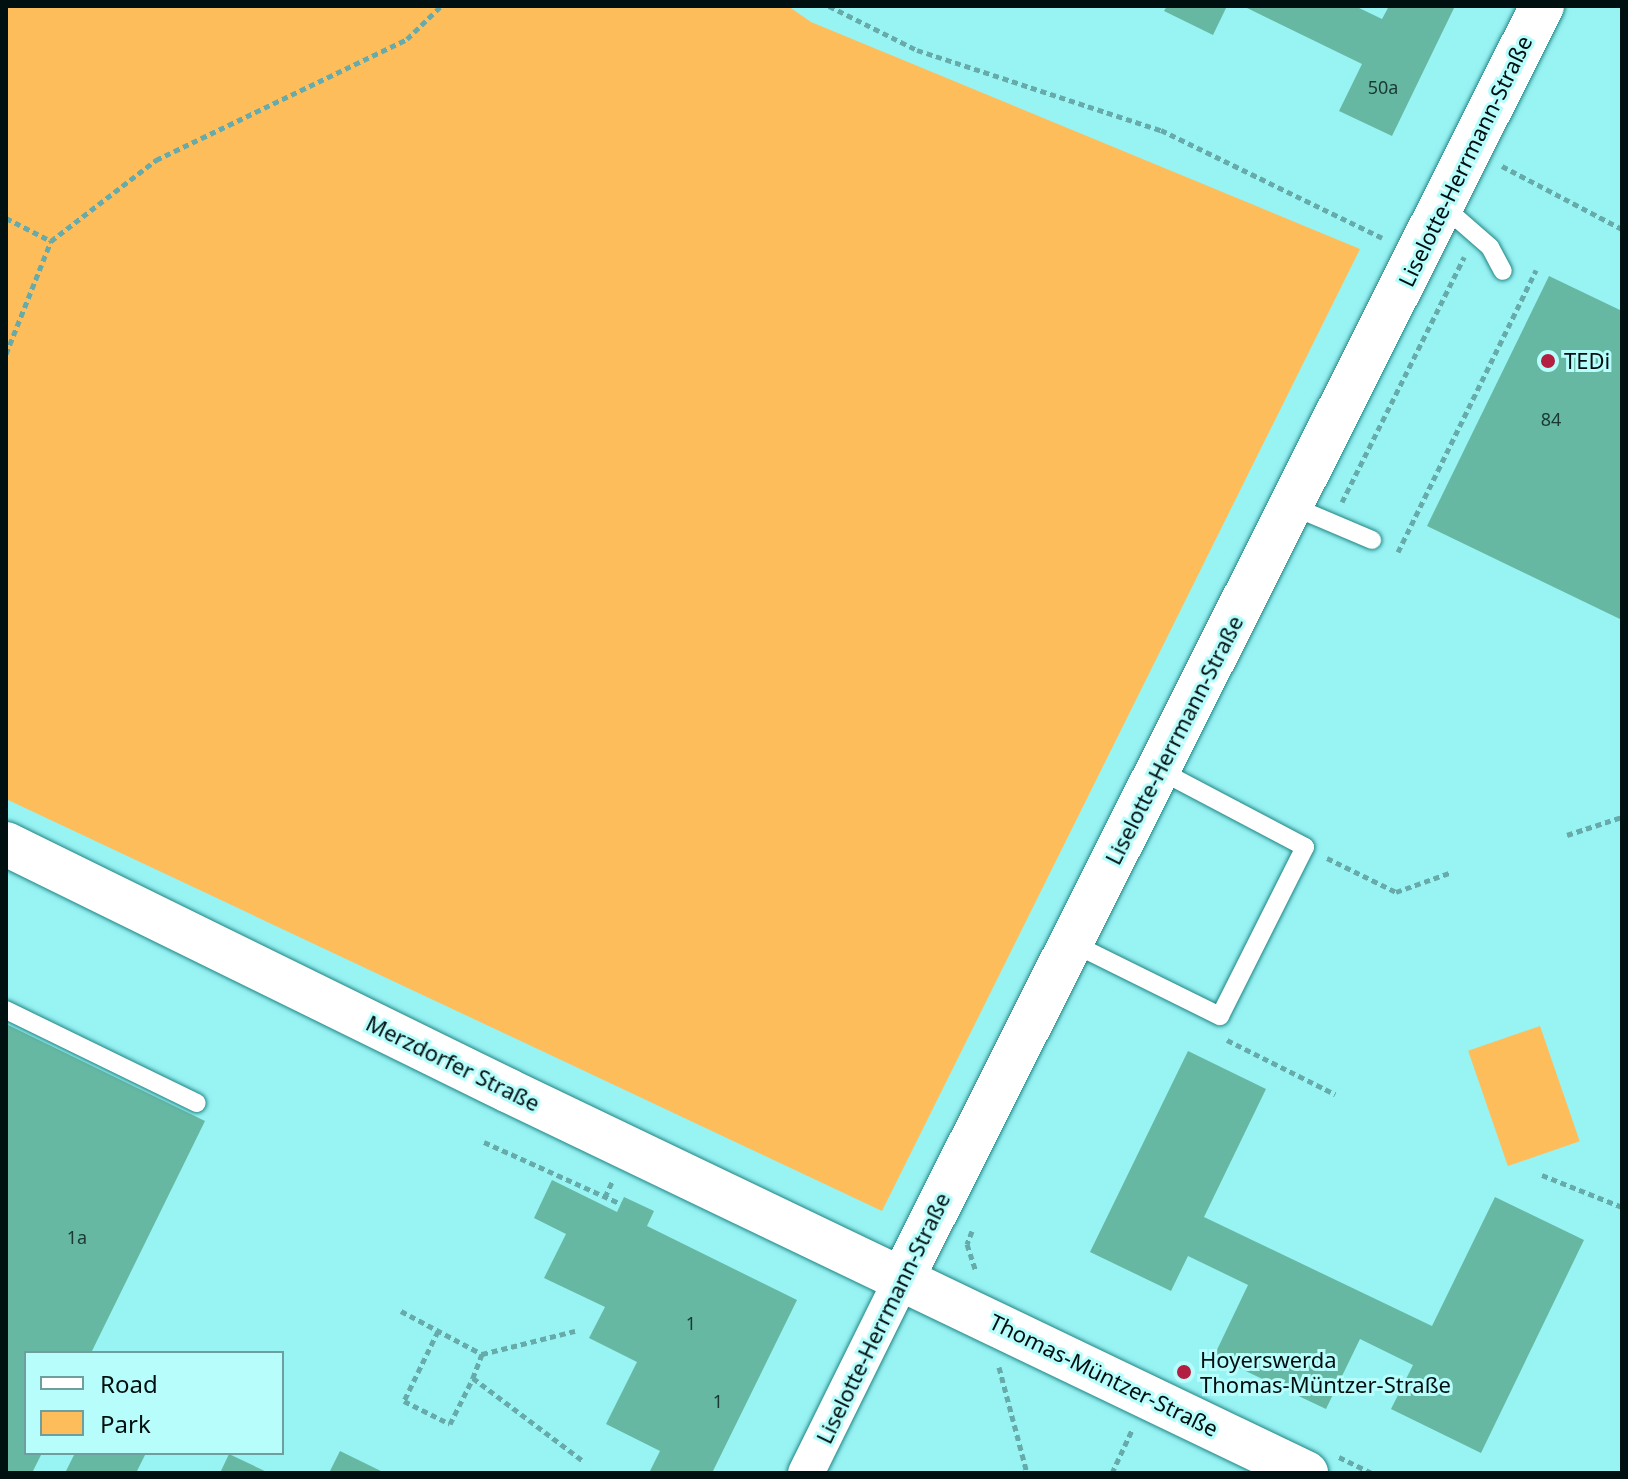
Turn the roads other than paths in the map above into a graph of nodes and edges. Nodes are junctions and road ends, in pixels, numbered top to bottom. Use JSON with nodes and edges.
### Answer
{"nodes":[{"id":1,"x":1542,"y":6,"type":"edge"},
{"id":2,"x":1443,"y":206,"type":"junction"},
{"id":3,"x":1503,"y":271,"type":"dead end"},
{"id":4,"x":1292,"y":506,"type":"junction"},
{"id":5,"x":1372,"y":540,"type":"dead end"},
{"id":6,"x":1159,"y":770,"type":"junction"},
{"id":7,"x":6,"y":844,"type":"edge"},
{"id":8,"x":1072,"y":943,"type":"junction"},
{"id":9,"x":6,"y":1010,"type":"edge"},
{"id":10,"x":197,"y":1103,"type":"dead end"},
{"id":11,"x":903,"y":1277,"type":"junction"},
{"id":12,"x":1319,"y":1463,"type":"edge"},
{"id":13,"x":806,"y":1473,"type":"edge"}],
"edges":[{"from":1,"to":2,"type":"street","name":"Liselotte-Herrmann-Straße"},
{"from":2,"to":3,"type":"lane"},
{"from":2,"to":4,"type":"street","name":"Liselotte-Herrmann-Straße"},
{"from":4,"to":5,"type":"lane"},
{"from":4,"to":6,"type":"street","name":"Liselotte-Herrmann-Straße"},
{"from":6,"to":8,"type":"street","name":"Liselotte-Herrmann-Straße"},
{"from":6,"to":8,"type":"lane"},
{"from":7,"to":11,"type":"street","name":"Merzdorfer Straße"},
{"from":8,"to":11,"type":"street","name":"Liselotte-Herrmann-Straße"},
{"from":9,"to":10,"type":"lane"},
{"from":11,"to":12,"type":"street","name":"Thomas-Müntzer-Straße"},
{"from":11,"to":13,"type":"street","name":"Liselotte-Herrmann-Straße"}]}
